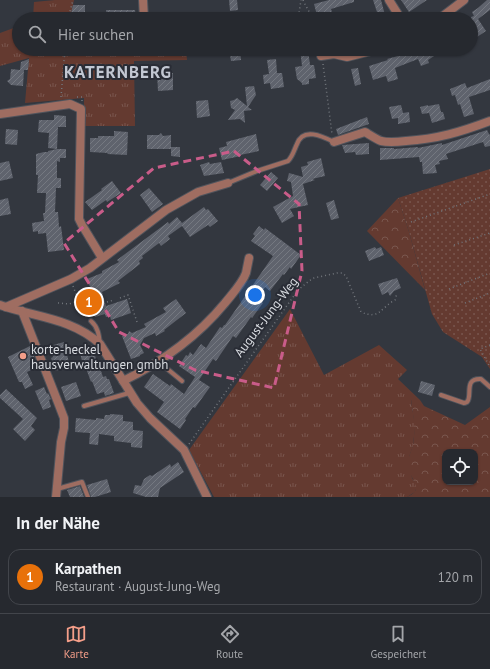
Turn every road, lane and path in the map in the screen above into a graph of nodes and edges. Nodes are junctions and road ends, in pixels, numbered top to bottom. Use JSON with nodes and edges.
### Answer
{"nodes":[{"id":1,"x":73,"y":0,"type":"edge"},
{"id":2,"x":143,"y":0,"type":"edge"},
{"id":3,"x":302,"y":0,"type":"edge"},
{"id":4,"x":389,"y":0,"type":"edge"},
{"id":5,"x":464,"y":0,"type":"edge"},
{"id":6,"x":70,"y":12,"type":"edge"},
{"id":7,"x":144,"y":12,"type":"edge"},
{"id":8,"x":299,"y":12,"type":"edge"},
{"id":9,"x":309,"y":12,"type":"edge"},
{"id":10,"x":397,"y":12,"type":"edge"},
{"id":11,"x":448,"y":12,"type":"edge"},
{"id":12,"x":64,"y":56,"type":"edge"},
{"id":13,"x":321,"y":56,"type":"edge"},
{"id":14,"x":61,"y":97,"type":"dead end"},
{"id":15,"x":75,"y":97,"type":"dead end"},
{"id":16,"x":81,"y":109,"type":"junction"},
{"id":17,"x":0,"y":114,"type":"edge"},
{"id":18,"x":490,"y":121,"type":"edge"},
{"id":19,"x":334,"y":142,"type":"junction"},
{"id":20,"x":228,"y":183,"type":"joint"},
{"id":21,"x":490,"y":194,"type":"edge"},
{"id":22,"x":411,"y":222,"type":"dead end"},
{"id":23,"x":490,"y":233,"type":"edge"},
{"id":24,"x":454,"y":245,"type":"dead end"},
{"id":25,"x":102,"y":258,"type":"junction"},
{"id":26,"x":249,"y":258,"type":"dead end"},
{"id":27,"x":490,"y":273,"type":"edge"},
{"id":28,"x":71,"y":279,"type":"junction"},
{"id":29,"x":449,"y":289,"type":"dead end"},
{"id":30,"x":397,"y":293,"type":"dead end"},
{"id":31,"x":490,"y":293,"type":"edge"},
{"id":32,"x":120,"y":298,"type":"dead end"},
{"id":33,"x":114,"y":300,"type":"dead end"},
{"id":34,"x":78,"y":301,"type":"junction"},
{"id":35,"x":108,"y":302,"type":"dead end"},
{"id":36,"x":58,"y":303,"type":"dead end"},
{"id":37,"x":465,"y":303,"type":"dead end"},
{"id":38,"x":3,"y":306,"type":"edge"},
{"id":39,"x":22,"y":311,"type":"junction"},
{"id":40,"x":85,"y":316,"type":"dead end"},
{"id":41,"x":91,"y":321,"type":"dead end"},
{"id":42,"x":137,"y":322,"type":"dead end"},
{"id":43,"x":100,"y":344,"type":"junction"},
{"id":44,"x":490,"y":345,"type":"edge"},
{"id":45,"x":160,"y":361,"type":"junction"},
{"id":46,"x":490,"y":367,"type":"edge"},
{"id":47,"x":123,"y":381,"type":"junction"},
{"id":48,"x":182,"y":381,"type":"dead end"},
{"id":49,"x":490,"y":387,"type":"edge"},
{"id":50,"x":130,"y":393,"type":"junction"},
{"id":51,"x":441,"y":395,"type":"dead end"},
{"id":52,"x":84,"y":406,"type":"dead end"},
{"id":53,"x":184,"y":450,"type":"junction"},
{"id":54,"x":56,"y":493,"type":"edge"},
{"id":55,"x":88,"y":497,"type":"edge"},
{"id":56,"x":207,"y":497,"type":"edge"}],
"edges":[{"from":1,"to":6,"type":"path"},
{"from":2,"to":7,"type":"street"},
{"from":3,"to":8,"type":"path"},
{"from":3,"to":9,"type":"path"},
{"from":4,"to":10,"type":"street"},
{"from":5,"to":11,"type":"street"},
{"from":12,"to":14,"type":"path"},
{"from":13,"to":19,"type":"path"},
{"from":15,"to":16,"type":"path"},
{"from":16,"to":17,"type":"street"},
{"from":16,"to":25,"type":"street"},
{"from":18,"to":19,"type":"street"},
{"from":19,"to":20,"type":"lane"},
{"from":20,"to":25,"type":"street"},
{"from":21,"to":22,"type":"path"},
{"from":23,"to":24,"type":"path"},
{"from":25,"to":28,"type":"street"},
{"from":26,"to":45,"type":"street"},
{"from":27,"to":29,"type":"path"},
{"from":28,"to":34,"type":"path"},
{"from":28,"to":38,"type":"street"},
{"from":30,"to":53,"type":"path","name":"August-Jung-Weg"},
{"from":31,"to":37,"type":"path"},
{"from":32,"to":42,"type":"path"},
{"from":33,"to":35,"type":"path"},
{"from":34,"to":36,"type":"path"},
{"from":34,"to":40,"type":"path"},
{"from":38,"to":39,"type":"street"},
{"from":39,"to":43,"type":"street"},
{"from":39,"to":54,"type":"street"},
{"from":41,"to":43,"type":"lane"},
{"from":43,"to":47,"type":"street"},
{"from":44,"to":46,"type":"path"},
{"from":45,"to":47,"type":"street"},
{"from":45,"to":48,"type":"lane"},
{"from":47,"to":50,"type":"street"},
{"from":49,"to":51,"type":"lane"},
{"from":50,"to":52,"type":"lane"},
{"from":50,"to":53,"type":"street"},
{"from":53,"to":56,"type":"street"},
{"from":54,"to":55,"type":"lane"}]}
